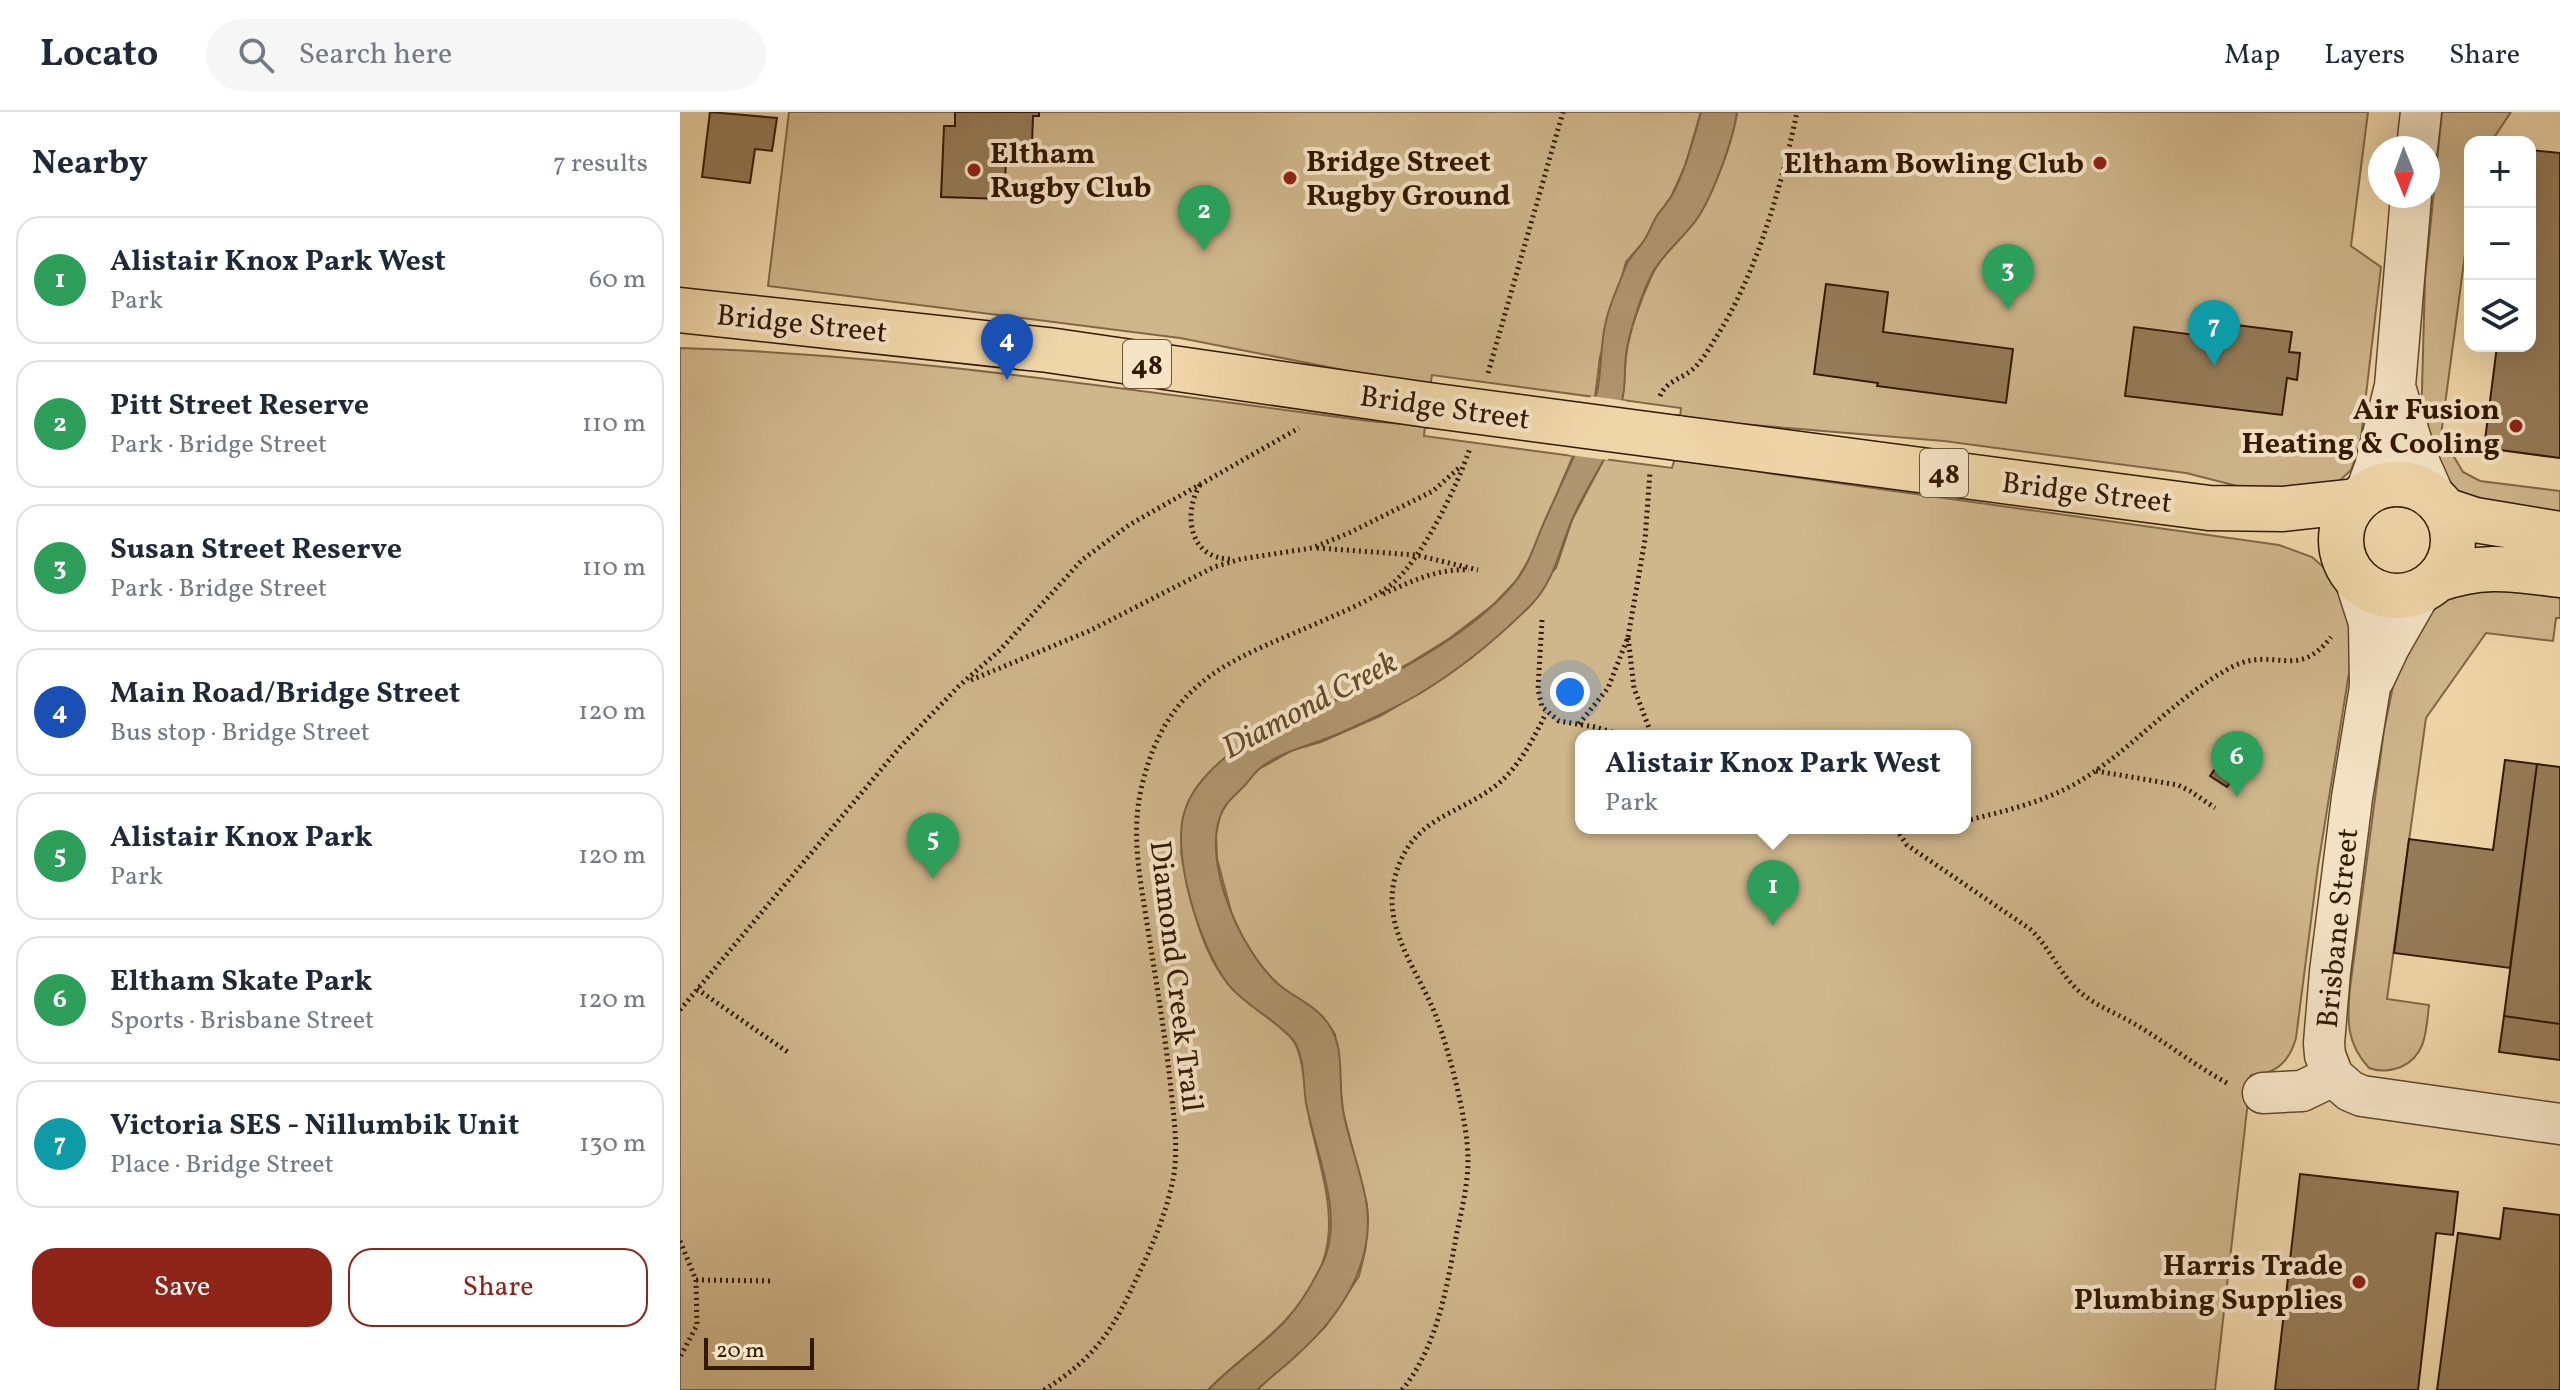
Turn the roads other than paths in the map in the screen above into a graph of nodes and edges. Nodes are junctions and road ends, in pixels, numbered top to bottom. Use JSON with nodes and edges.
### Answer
{"nodes":[{"id":1,"x":2421,"y":112,"type":"edge"},
{"id":2,"x":2418,"y":136,"type":"edge"},
{"id":3,"x":2410,"y":208,"type":"edge"},
{"id":4,"x":680,"y":310,"type":"edge"},
{"id":5,"x":2395,"y":386,"type":"junction"},
{"id":6,"x":2360,"y":498,"type":"junction"},
{"id":7,"x":2440,"y":505,"type":"junction"},
{"id":8,"x":2209,"y":508,"type":"junction"},
{"id":9,"x":2560,"y":534,"type":"edge"},
{"id":10,"x":2350,"y":570,"type":"junction"},
{"id":11,"x":2560,"y":575,"type":"edge"},
{"id":12,"x":2428,"y":586,"type":"junction"},
{"id":13,"x":2370,"y":687,"type":"junction"},
{"id":14,"x":2333,"y":1076,"type":"junction"},
{"id":15,"x":2263,"y":1093,"type":"road end"},
{"id":16,"x":2560,"y":1124,"type":"edge"}],
"edges":[{"from":1,"to":2,"type":"street"},
{"from":3,"to":5,"type":"street"},
{"from":4,"to":8,"type":"main road","name":"Bridge Street","number":"48","bridge":true},
{"from":5,"to":6,"type":"street"},
{"from":5,"to":7,"type":"street"},
{"from":6,"to":7,"type":"main road","number":"48"},
{"from":6,"to":8,"type":"main road","name":"Bridge Street","number":"48"},
{"from":6,"to":10,"type":"main road"},
{"from":7,"to":9,"type":"main road","number":"48"},
{"from":7,"to":12,"type":"main road"},
{"from":8,"to":10,"type":"main road","name":"Bridge Street","number":"48"},
{"from":10,"to":12,"type":"main road","number":"48"},
{"from":10,"to":13,"type":"street","name":"Brisbane Street"},
{"from":11,"to":12,"type":"main road","number":"48"},
{"from":12,"to":13,"type":"street","name":"Brisbane Street"},
{"from":13,"to":14,"type":"street","name":"Brisbane Street"},
{"from":14,"to":15,"type":"street"},
{"from":14,"to":16,"type":"street"}]}
